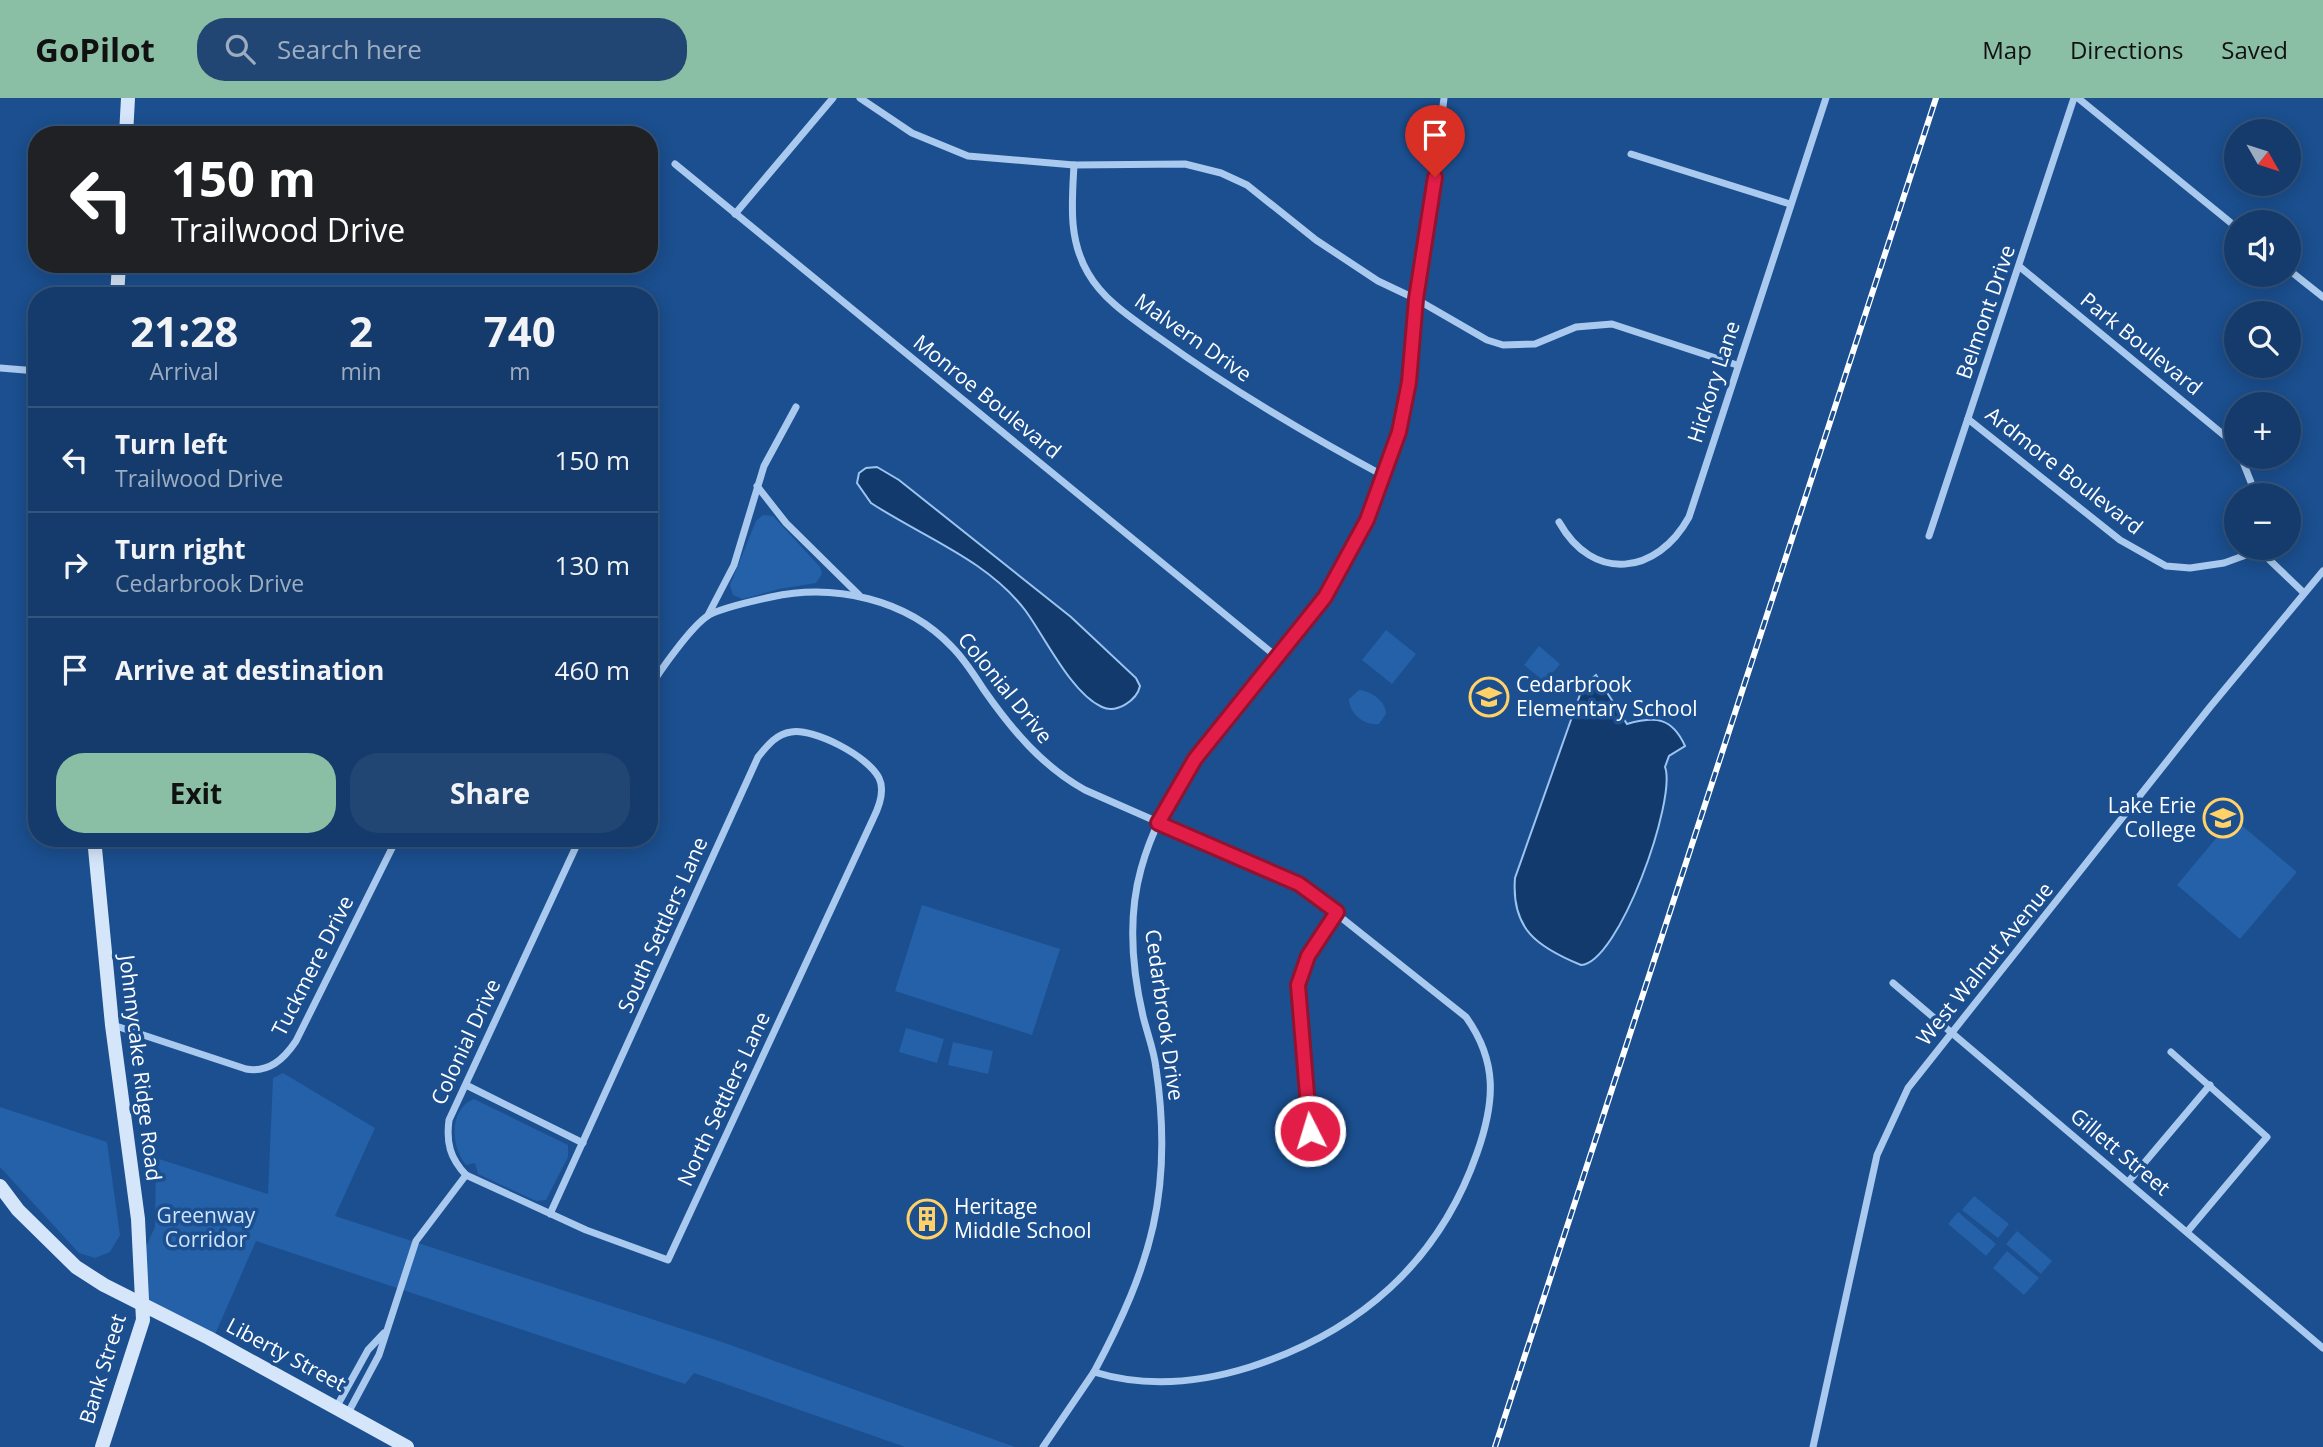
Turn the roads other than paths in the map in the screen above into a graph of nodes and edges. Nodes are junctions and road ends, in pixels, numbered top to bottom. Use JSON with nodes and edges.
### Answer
{"nodes":[{"id":1,"x":128,"y":98,"type":"edge"},
{"id":2,"x":833,"y":98,"type":"edge"},
{"id":3,"x":860,"y":98,"type":"edge"},
{"id":4,"x":1444,"y":98,"type":"edge"},
{"id":5,"x":1826,"y":98,"type":"edge"},
{"id":6,"x":2076,"y":98,"type":"edge"},
{"id":7,"x":126,"y":126,"type":"edge"},
{"id":8,"x":1631,"y":154,"type":"dead end"},
{"id":9,"x":676,"y":164,"type":"dead end"},
{"id":10,"x":1074,"y":165,"type":"junction"},
{"id":11,"x":1790,"y":204,"type":"junction"},
{"id":12,"x":735,"y":214,"type":"junction"},
{"id":13,"x":2224,"y":217,"type":"edge"},
{"id":14,"x":2020,"y":267,"type":"junction"},
{"id":15,"x":2301,"y":280,"type":"edge"},
{"id":16,"x":2323,"y":297,"type":"edge"},
{"id":17,"x":1416,"y":299,"type":"junction"},
{"id":18,"x":1737,"y":365,"type":"junction"},
{"id":19,"x":0,"y":368,"type":"edge"},
{"id":20,"x":28,"y":370,"type":"edge"},
{"id":21,"x":796,"y":407,"type":"dead end"},
{"id":22,"x":1968,"y":419,"type":"junction"},
{"id":23,"x":2224,"y":434,"type":"edge"},
{"id":24,"x":1384,"y":476,"type":"junction"},
{"id":25,"x":757,"y":486,"type":"junction"},
{"id":26,"x":1559,"y":522,"type":"dead end"},
{"id":27,"x":1929,"y":536,"type":"dead end"},
{"id":28,"x":2227,"y":560,"type":"edge"},
{"id":29,"x":2269,"y":560,"type":"edge"},
{"id":30,"x":2323,"y":571,"type":"edge"},
{"id":31,"x":2304,"y":593,"type":"junction"},
{"id":32,"x":861,"y":596,"type":"junction"},
{"id":33,"x":708,"y":615,"type":"junction"},
{"id":34,"x":1277,"y":657,"type":"junction"},
{"id":35,"x":658,"y":676,"type":"edge"},
{"id":36,"x":859,"y":757,"type":"joint"},
{"id":37,"x":1158,"y":823,"type":"junction"},
{"id":38,"x":95,"y":847,"type":"edge"},
{"id":39,"x":393,"y":847,"type":"edge"},
{"id":40,"x":576,"y":847,"type":"edge"},
{"id":41,"x":1337,"y":912,"type":"junction"},
{"id":42,"x":1893,"y":983,"type":"dead end"},
{"id":43,"x":113,"y":1025,"type":"junction"},
{"id":44,"x":1952,"y":1033,"type":"junction"},
{"id":45,"x":2171,"y":1052,"type":"dead end"},
{"id":46,"x":466,"y":1085,"type":"junction"},
{"id":47,"x":2210,"y":1085,"type":"junction"},
{"id":48,"x":583,"y":1143,"type":"junction"},
{"id":49,"x":1309,"y":1148,"type":"dead end"},
{"id":50,"x":466,"y":1175,"type":"junction"},
{"id":51,"x":2129,"y":1181,"type":"junction"},
{"id":52,"x":0,"y":1186,"type":"edge"},
{"id":53,"x":551,"y":1214,"type":"junction"},
{"id":54,"x":2187,"y":1232,"type":"junction"},
{"id":55,"x":142,"y":1303,"type":"junction"},
{"id":56,"x":384,"y":1332,"type":"junction"},
{"id":57,"x":2323,"y":1348,"type":"edge"},
{"id":58,"x":1094,"y":1372,"type":"junction"},
{"id":59,"x":342,"y":1410,"type":"junction"},
{"id":60,"x":102,"y":1447,"type":"edge"},
{"id":61,"x":407,"y":1447,"type":"edge"},
{"id":62,"x":1043,"y":1447,"type":"edge"},
{"id":63,"x":1813,"y":1447,"type":"edge"}],
"edges":[{"from":1,"to":7,"type":"main road"},
{"from":2,"to":12,"type":"street"},
{"from":3,"to":10,"type":"street"},
{"from":4,"to":17,"type":"street","name":"Cedarbrook Drive"},
{"from":5,"to":11,"type":"street","name":"Hickory Lane"},
{"from":6,"to":13,"type":"street"},
{"from":6,"to":14,"type":"street","name":"Belmont Drive"},
{"from":8,"to":11,"type":"street"},
{"from":9,"to":12,"type":"street","name":"Monroe Boulevard"},
{"from":10,"to":17,"type":"street"},
{"from":10,"to":24,"type":"street","name":"Malvern Drive"},
{"from":11,"to":18,"type":"street","name":"Hickory Lane"},
{"from":12,"to":34,"type":"street","name":"Monroe Boulevard"},
{"from":14,"to":22,"type":"street","name":"Belmont Drive"},
{"from":14,"to":23,"type":"street","name":"Park Boulevard"},
{"from":15,"to":16,"type":"street"},
{"from":17,"to":18,"type":"street"},
{"from":17,"to":24,"type":"street","name":"Cedarbrook Drive"},
{"from":18,"to":26,"type":"street","name":"Hickory Lane"},
{"from":19,"to":20,"type":"street"},
{"from":21,"to":25,"type":"street"},
{"from":22,"to":27,"type":"street","name":"Belmont Drive"},
{"from":22,"to":28,"type":"street","name":"Ardmore Boulevard"},
{"from":24,"to":34,"type":"street","name":"Cedarbrook Drive"},
{"from":25,"to":32,"type":"street"},
{"from":25,"to":33,"type":"street"},
{"from":29,"to":31,"type":"street"},
{"from":30,"to":31,"type":"street","name":"West Walnut Avenue"},
{"from":31,"to":44,"type":"street","name":"West Walnut Avenue"},
{"from":32,"to":33,"type":"street","name":"Colonial Drive"},
{"from":32,"to":37,"type":"street","name":"Colonial Drive"},
{"from":33,"to":35,"type":"street"},
{"from":34,"to":37,"type":"street","name":"Cedarbrook Drive"},
{"from":36,"to":48,"type":"street","name":"South Settlers Lane"},
{"from":36,"to":53,"type":"street","name":"North Settlers Lane"},
{"from":37,"to":41,"type":"street","name":"Colonial Drive"},
{"from":37,"to":58,"type":"street","name":"Cedarbrook Drive"},
{"from":38,"to":43,"type":"main road","name":"Johnnycake Ridge Road"},
{"from":39,"to":43,"type":"street","name":"Tuckmere Drive"},
{"from":40,"to":46,"type":"street","name":"Colonial Drive"},
{"from":41,"to":49,"type":"street"},
{"from":41,"to":58,"type":"street","name":"Colonial Drive"},
{"from":42,"to":44,"type":"street","name":"Gillett Street"},
{"from":43,"to":55,"type":"main road","name":"Johnnycake Ridge Road"},
{"from":44,"to":51,"type":"street","name":"Gillett Street"},
{"from":44,"to":63,"type":"street","name":"West Walnut Avenue"},
{"from":45,"to":47,"type":"street"},
{"from":46,"to":48,"type":"street"},
{"from":46,"to":50,"type":"street","name":"Colonial Drive"},
{"from":47,"to":51,"type":"street"},
{"from":47,"to":54,"type":"street"},
{"from":48,"to":53,"type":"street","name":"South Settlers Lane"},
{"from":50,"to":53,"type":"street","name":"North Settlers Lane"},
{"from":50,"to":56,"type":"street"},
{"from":51,"to":54,"type":"street","name":"Gillett Street"},
{"from":52,"to":55,"type":"main road","name":"Liberty Street"},
{"from":54,"to":57,"type":"street","name":"Gillett Street"},
{"from":55,"to":59,"type":"main road","name":"Liberty Street"},
{"from":55,"to":60,"type":"main road","name":"Bank Street"},
{"from":56,"to":59,"type":"street"},
{"from":56,"to":59,"type":"street"},
{"from":58,"to":62,"type":"street","name":"Cedarbrook Drive"},
{"from":59,"to":61,"type":"main road","name":"Liberty Street"}]}
